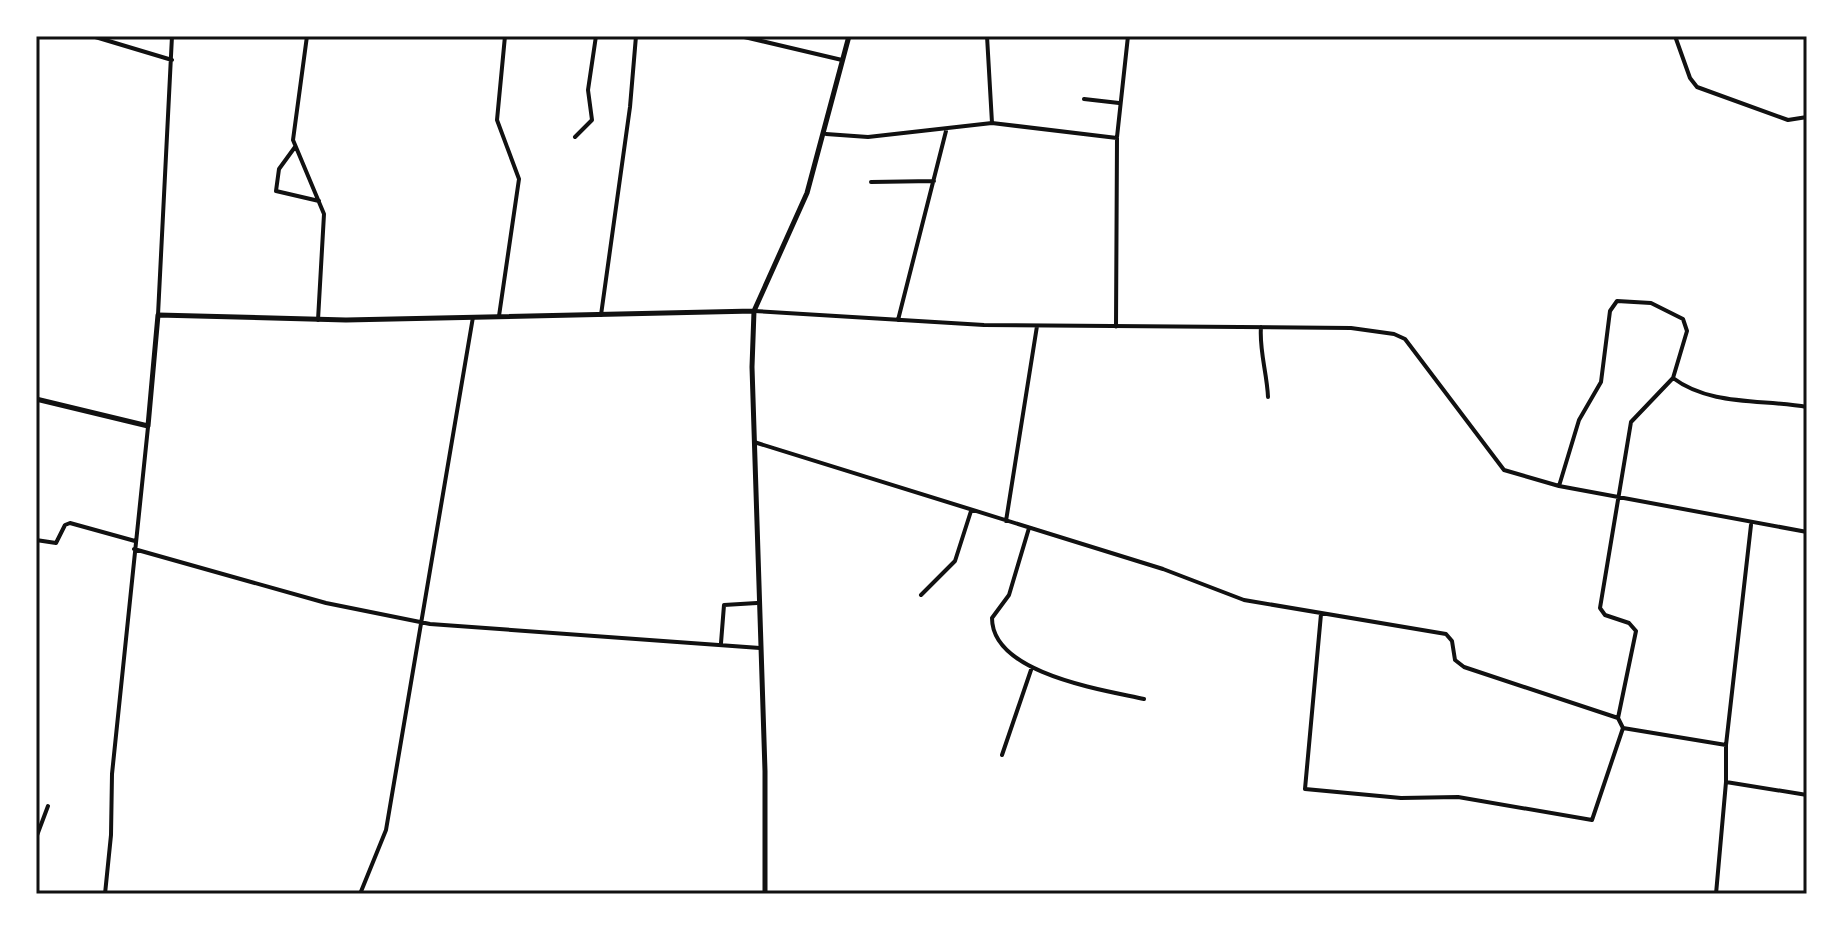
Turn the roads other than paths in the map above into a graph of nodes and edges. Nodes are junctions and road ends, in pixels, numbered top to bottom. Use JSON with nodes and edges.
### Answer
{"nodes":[{"id":1,"x":92,"y":36,"type":"edge"},
{"id":2,"x":172,"y":36,"type":"edge"},
{"id":3,"x":307,"y":36,"type":"edge"},
{"id":4,"x":505,"y":36,"type":"edge"},
{"id":5,"x":596,"y":36,"type":"edge"},
{"id":6,"x":636,"y":36,"type":"edge"},
{"id":7,"x":740,"y":36,"type":"edge"},
{"id":8,"x":849,"y":36,"type":"edge"},
{"id":9,"x":987,"y":36,"type":"edge"},
{"id":10,"x":1128,"y":36,"type":"edge"},
{"id":11,"x":1675,"y":36,"type":"edge"},
{"id":12,"x":172,"y":60,"type":"junction"},
{"id":13,"x":845,"y":61,"type":"junction"},
{"id":14,"x":1084,"y":99,"type":"dead end"},
{"id":15,"x":1119,"y":103,"type":"junction"},
{"id":16,"x":1807,"y":117,"type":"edge"},
{"id":17,"x":992,"y":123,"type":"junction"},
{"id":18,"x":946,"y":131,"type":"junction"},
{"id":19,"x":826,"y":134,"type":"junction"},
{"id":20,"x":575,"y":137,"type":"dead end"},
{"id":21,"x":1117,"y":138,"type":"junction"},
{"id":22,"x":295,"y":147,"type":"junction"},
{"id":23,"x":934,"y":181,"type":"junction"},
{"id":24,"x":871,"y":182,"type":"dead end"},
{"id":25,"x":319,"y":201,"type":"junction"},
{"id":26,"x":754,"y":311,"type":"junction"},
{"id":27,"x":158,"y":315,"type":"junction"},
{"id":28,"x":601,"y":315,"type":"junction"},
{"id":29,"x":474,"y":316,"type":"junction"},
{"id":30,"x":499,"y":316,"type":"junction"},
{"id":31,"x":318,"y":320,"type":"junction"},
{"id":32,"x":898,"y":320,"type":"junction"},
{"id":33,"x":1037,"y":326,"type":"junction"},
{"id":34,"x":1116,"y":327,"type":"junction"},
{"id":35,"x":1261,"y":327,"type":"junction"},
{"id":36,"x":1673,"y":378,"type":"junction"},
{"id":37,"x":1268,"y":397,"type":"dead end"},
{"id":38,"x":36,"y":399,"type":"edge"},
{"id":39,"x":1807,"y":407,"type":"edge"},
{"id":40,"x":148,"y":426,"type":"junction"},
{"id":41,"x":754,"y":442,"type":"junction"},
{"id":42,"x":1559,"y":486,"type":"junction"},
{"id":43,"x":1618,"y":497,"type":"junction"},
{"id":44,"x":971,"y":511,"type":"junction"},
{"id":45,"x":1006,"y":521,"type":"junction"},
{"id":46,"x":1751,"y":524,"type":"junction"},
{"id":47,"x":1029,"y":528,"type":"junction"},
{"id":48,"x":1807,"y":532,"type":"edge"},
{"id":49,"x":36,"y":540,"type":"edge"},
{"id":50,"x":135,"y":541,"type":"junction"},
{"id":51,"x":134,"y":549,"type":"junction"},
{"id":52,"x":921,"y":595,"type":"dead end"},
{"id":53,"x":757,"y":603,"type":"junction"},
{"id":54,"x":1321,"y":614,"type":"junction"},
{"id":55,"x":421,"y":623,"type":"junction"},
{"id":56,"x":721,"y":643,"type":"junction"},
{"id":57,"x":760,"y":648,"type":"junction"},
{"id":58,"x":1032,"y":667,"type":"junction"},
{"id":59,"x":1144,"y":699,"type":"dead end"},
{"id":60,"x":1618,"y":718,"type":"junction"},
{"id":61,"x":1623,"y":728,"type":"junction"},
{"id":62,"x":1726,"y":745,"type":"junction"},
{"id":63,"x":1002,"y":755,"type":"dead end"},
{"id":64,"x":1726,"y":782,"type":"junction"},
{"id":65,"x":1807,"y":795,"type":"edge"},
{"id":66,"x":48,"y":806,"type":"dead end"},
{"id":67,"x":36,"y":838,"type":"edge"},
{"id":68,"x":105,"y":894,"type":"edge"},
{"id":69,"x":360,"y":894,"type":"edge"},
{"id":70,"x":765,"y":894,"type":"edge"},
{"id":71,"x":1716,"y":894,"type":"edge"}],
"edges":[{"from":1,"to":12,"type":"street"},
{"from":2,"to":12,"type":"street"},
{"from":3,"to":22,"type":"street"},
{"from":4,"to":30,"type":"street"},
{"from":5,"to":20,"type":"street"},
{"from":6,"to":28,"type":"street"},
{"from":7,"to":13,"type":"street"},
{"from":8,"to":13,"type":"street"},
{"from":9,"to":17,"type":"street"},
{"from":10,"to":15,"type":"street"},
{"from":11,"to":16,"type":"street"},
{"from":12,"to":27,"type":"street"},
{"from":13,"to":19,"type":"street"},
{"from":14,"to":15,"type":"street"},
{"from":15,"to":21,"type":"street"},
{"from":17,"to":18,"type":"street"},
{"from":17,"to":21,"type":"street"},
{"from":18,"to":19,"type":"street"},
{"from":18,"to":23,"type":"street"},
{"from":19,"to":26,"type":"street"},
{"from":21,"to":34,"type":"street"},
{"from":22,"to":25,"type":"street"},
{"from":22,"to":25,"type":"street"},
{"from":23,"to":24,"type":"street"},
{"from":23,"to":32,"type":"street"},
{"from":25,"to":31,"type":"street"},
{"from":26,"to":28,"type":"street"},
{"from":26,"to":32,"type":"street"},
{"from":26,"to":41,"type":"street"},
{"from":27,"to":31,"type":"street"},
{"from":27,"to":40,"type":"street"},
{"from":28,"to":30,"type":"street"},
{"from":29,"to":30,"type":"street"},
{"from":29,"to":31,"type":"street"},
{"from":29,"to":55,"type":"street"},
{"from":32,"to":33,"type":"street"},
{"from":33,"to":34,"type":"street"},
{"from":33,"to":45,"type":"street"},
{"from":34,"to":35,"type":"street"},
{"from":35,"to":37,"type":"street"},
{"from":35,"to":42,"type":"street"},
{"from":36,"to":39,"type":"street"},
{"from":36,"to":42,"type":"street"},
{"from":36,"to":43,"type":"street"},
{"from":38,"to":40,"type":"street"},
{"from":40,"to":50,"type":"street"},
{"from":41,"to":44,"type":"street"},
{"from":41,"to":53,"type":"street"},
{"from":42,"to":43,"type":"street"},
{"from":43,"to":46,"type":"street"},
{"from":43,"to":60,"type":"street"},
{"from":44,"to":45,"type":"street"},
{"from":44,"to":52,"type":"street"},
{"from":45,"to":47,"type":"street"},
{"from":46,"to":48,"type":"street"},
{"from":46,"to":62,"type":"street"},
{"from":47,"to":54,"type":"street"},
{"from":47,"to":58,"type":"street"},
{"from":49,"to":50,"type":"street"},
{"from":50,"to":51,"type":"street"},
{"from":51,"to":55,"type":"street"},
{"from":51,"to":68,"type":"street"},
{"from":53,"to":56,"type":"street"},
{"from":53,"to":57,"type":"street"},
{"from":54,"to":60,"type":"street"},
{"from":54,"to":61,"type":"street"},
{"from":55,"to":56,"type":"street"},
{"from":55,"to":69,"type":"street"},
{"from":56,"to":57,"type":"street"},
{"from":57,"to":70,"type":"street"},
{"from":58,"to":59,"type":"street"},
{"from":58,"to":63,"type":"street"},
{"from":60,"to":61,"type":"street"},
{"from":61,"to":62,"type":"street"},
{"from":62,"to":64,"type":"street"},
{"from":64,"to":65,"type":"street"},
{"from":64,"to":71,"type":"street"},
{"from":66,"to":67,"type":"street"}]}
